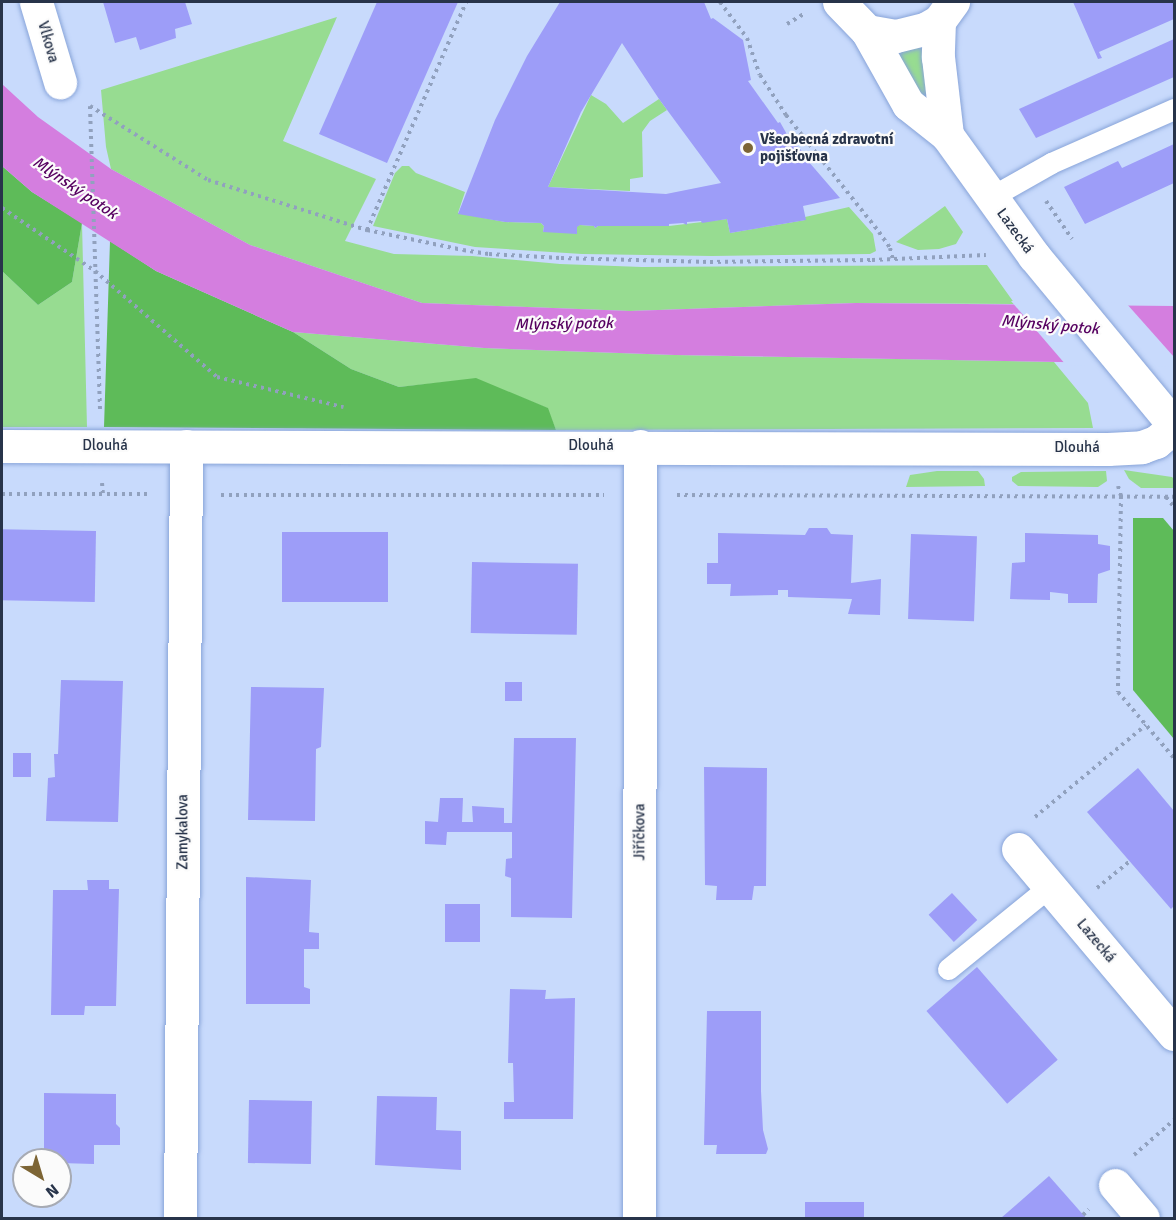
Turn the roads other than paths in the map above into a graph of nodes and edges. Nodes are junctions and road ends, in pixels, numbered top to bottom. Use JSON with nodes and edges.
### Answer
{"nodes":[{"id":1,"x":36,"y":2,"type":"edge"},
{"id":2,"x":839,"y":2,"type":"edge"},
{"id":3,"x":946,"y":11,"type":"edge"},
{"id":4,"x":867,"y":31,"type":"junction"},
{"id":5,"x":60,"y":82,"type":"dead end"},
{"id":6,"x":1174,"y":108,"type":"edge"},
{"id":7,"x":947,"y":135,"type":"junction"},
{"id":8,"x":991,"y":197,"type":"junction"},
{"id":9,"x":1168,"y":418,"type":"edge"},
{"id":10,"x":2,"y":446,"type":"edge"},
{"id":11,"x":186,"y":446,"type":"junction"},
{"id":12,"x":640,"y":446,"type":"junction"},
{"id":13,"x":1024,"y":834,"type":"road end"},
{"id":14,"x":1050,"y":886,"type":"junction"},
{"id":15,"x":948,"y":969,"type":"dead end"},
{"id":16,"x":1174,"y":1034,"type":"edge"},
{"id":17,"x":1115,"y":1185,"type":"dead end"},
{"id":18,"x":180,"y":1218,"type":"edge"},
{"id":19,"x":639,"y":1218,"type":"edge"},
{"id":20,"x":1143,"y":1218,"type":"edge"}],
"edges":[{"from":1,"to":5,"type":"street","name":"Vlkova"},
{"from":2,"to":4,"type":"street","name":"Lazecká"},
{"from":3,"to":4,"type":"street"},
{"from":3,"to":7,"type":"street"},
{"from":4,"to":7,"type":"street","name":"Lazecká"},
{"from":6,"to":8,"type":"lane"},
{"from":7,"to":8,"type":"street","name":"Lazecká"},
{"from":8,"to":9,"type":"street","name":"Lazecká"},
{"from":9,"to":12,"type":"street","name":"Dlouhá"},
{"from":10,"to":11,"type":"street","name":"Dlouhá"},
{"from":11,"to":12,"type":"street","name":"Dlouhá"},
{"from":11,"to":18,"type":"street","name":"Zamykalova"},
{"from":12,"to":19,"type":"street","name":"Jiříčkova"},
{"from":13,"to":14,"type":"street","name":"Lazecká"},
{"from":14,"to":15,"type":"lane"},
{"from":14,"to":16,"type":"street","name":"Lazecká"},
{"from":17,"to":20,"type":"street"}]}
